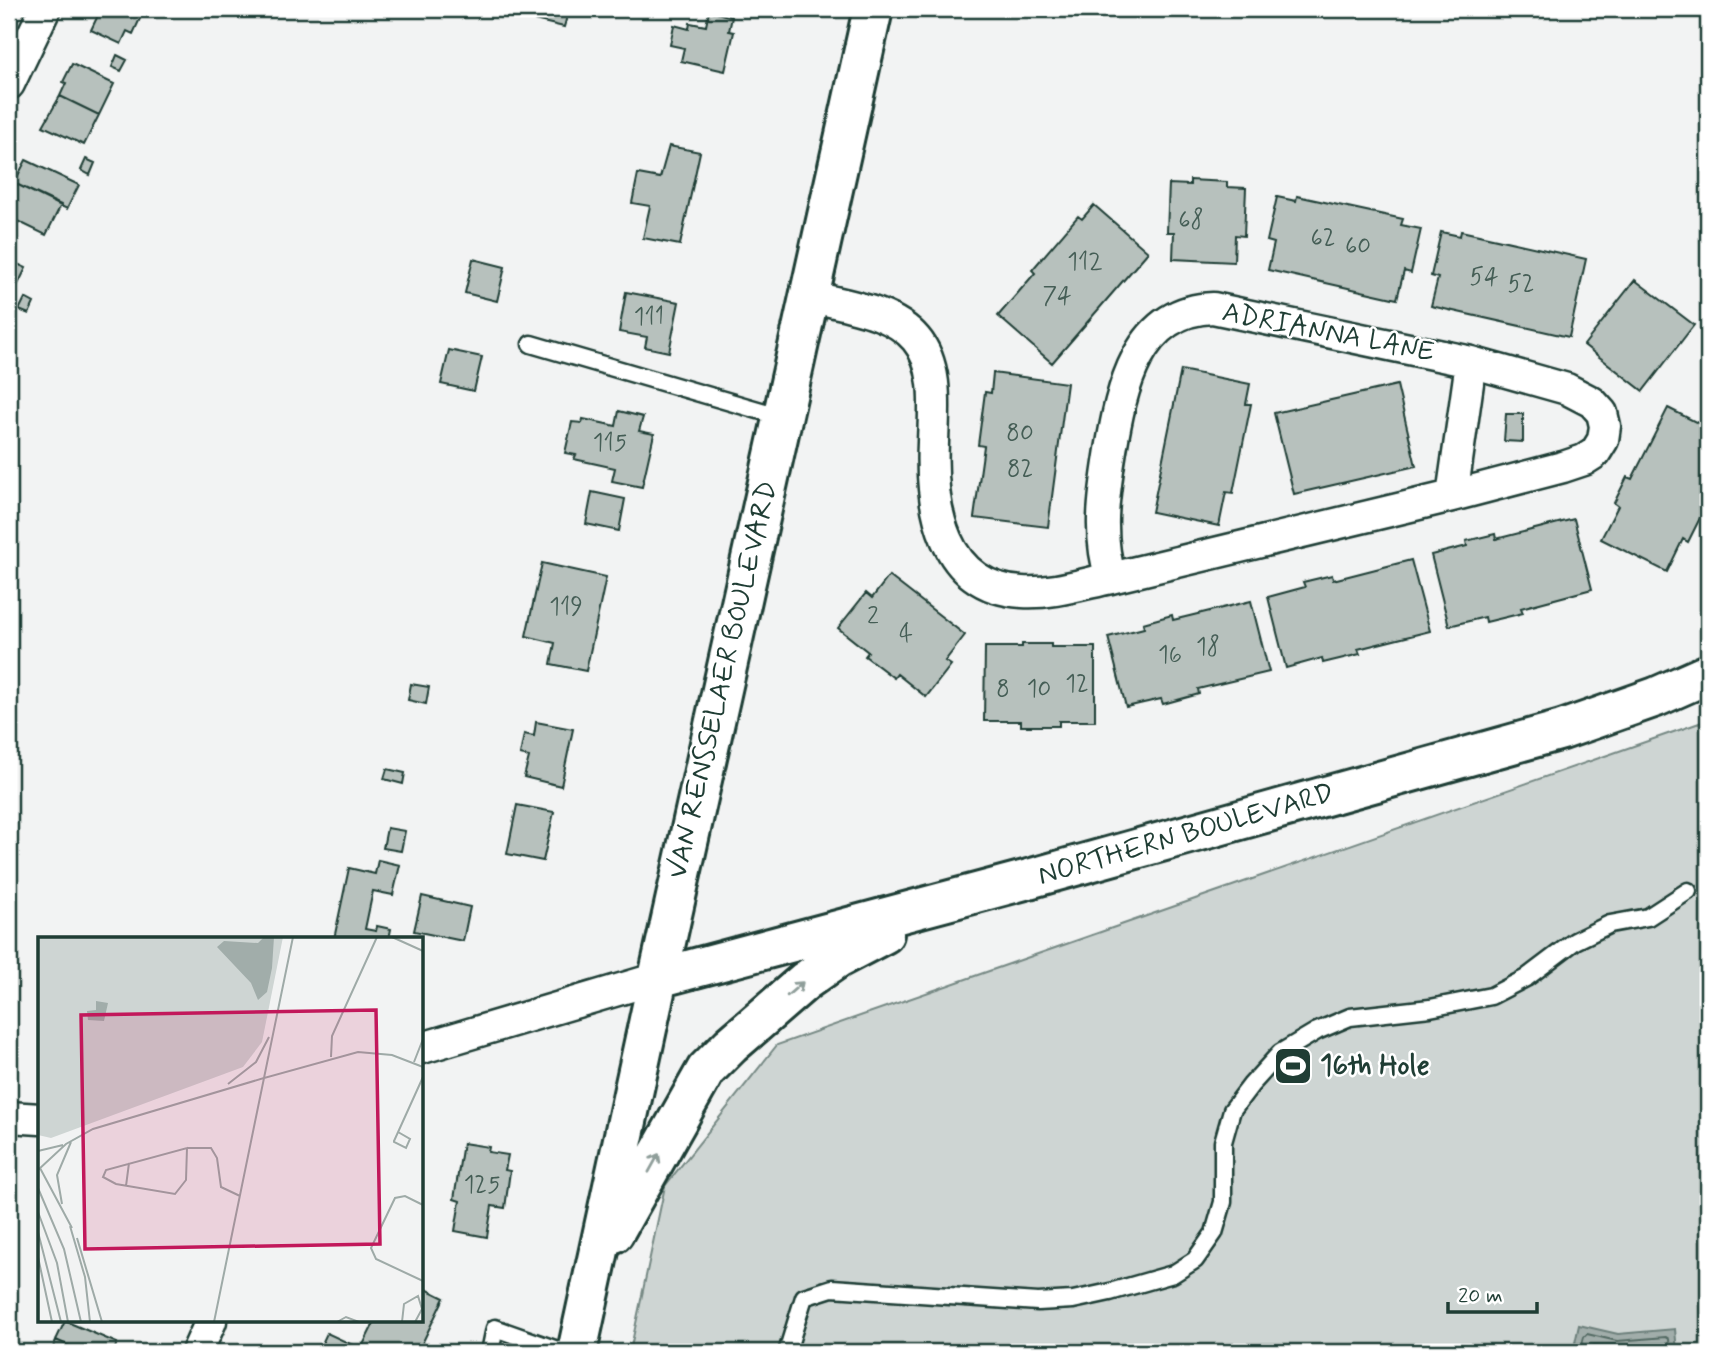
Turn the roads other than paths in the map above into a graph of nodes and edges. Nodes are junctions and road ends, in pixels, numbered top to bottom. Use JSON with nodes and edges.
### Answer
{"nodes":[{"id":1,"x":45,"y":9,"type":"edge"},
{"id":2,"x":873,"y":9,"type":"edge"},
{"id":3,"x":9,"y":84,"type":"edge"},
{"id":4,"x":809,"y":296,"type":"junction"},
{"id":5,"x":531,"y":344,"type":"dead end"},
{"id":6,"x":1471,"y":362,"type":"junction"},
{"id":7,"x":782,"y":417,"type":"junction"},
{"id":8,"x":1452,"y":496,"type":"junction"},
{"id":9,"x":1111,"y":578,"type":"junction"},
{"id":10,"x":1708,"y":674,"type":"edge"},
{"id":11,"x":1025,"y":880,"type":"junction"},
{"id":12,"x":1688,"y":891,"type":"dead end"},
{"id":13,"x":658,"y":978,"type":"junction"},
{"id":14,"x":424,"y":1047,"type":"edge"},
{"id":15,"x":9,"y":1117,"type":"edge"},
{"id":16,"x":38,"y":1119,"type":"edge"},
{"id":17,"x":596,"y":1266,"type":"junction"},
{"id":18,"x":211,"y":1322,"type":"edge"},
{"id":19,"x":197,"y":1352,"type":"edge"},
{"id":20,"x":490,"y":1352,"type":"edge"},
{"id":21,"x":563,"y":1352,"type":"edge"},
{"id":22,"x":577,"y":1352,"type":"edge"},
{"id":23,"x":787,"y":1352,"type":"edge"}],
"edges":[{"from":1,"to":3,"type":"street"},
{"from":2,"to":4,"type":"main road","name":"VAN RENSSELAER BOULEVARD"},
{"from":4,"to":7,"type":"main road","name":"VAN RENSSELAER BOULEVARD"},
{"from":4,"to":9,"type":"street","name":"ADRIANNA LANE"},
{"from":5,"to":7,"type":"lane"},
{"from":6,"to":8,"type":"street","name":"ADRIANNA LANE"},
{"from":6,"to":8,"type":"street","name":"ADRIANNA LANE"},
{"from":6,"to":9,"type":"street","name":"ADRIANNA LANE"},
{"from":7,"to":13,"type":"main road","name":"VAN RENSSELAER BOULEVARD"},
{"from":8,"to":9,"type":"street","name":"ADRIANNA LANE"},
{"from":10,"to":11,"type":"main road","name":"NORTHERN BOULEVARD"},
{"from":11,"to":13,"type":"main road","name":"NORTHERN BOULEVARD"},
{"from":17,"to":11,"type":"main road","one_way":true},
{"from":12,"to":23,"type":"lane"},
{"from":13,"to":14,"type":"street"},
{"from":13,"to":17,"type":"main road","name":"VAN RENSSELAER BOULEVARD"},
{"from":15,"to":16,"type":"street"},
{"from":17,"to":22,"type":"main road","name":"VAN RENSSELAER BOULEVARD"},
{"from":18,"to":19,"type":"street"},
{"from":20,"to":21,"type":"lane"}]}
